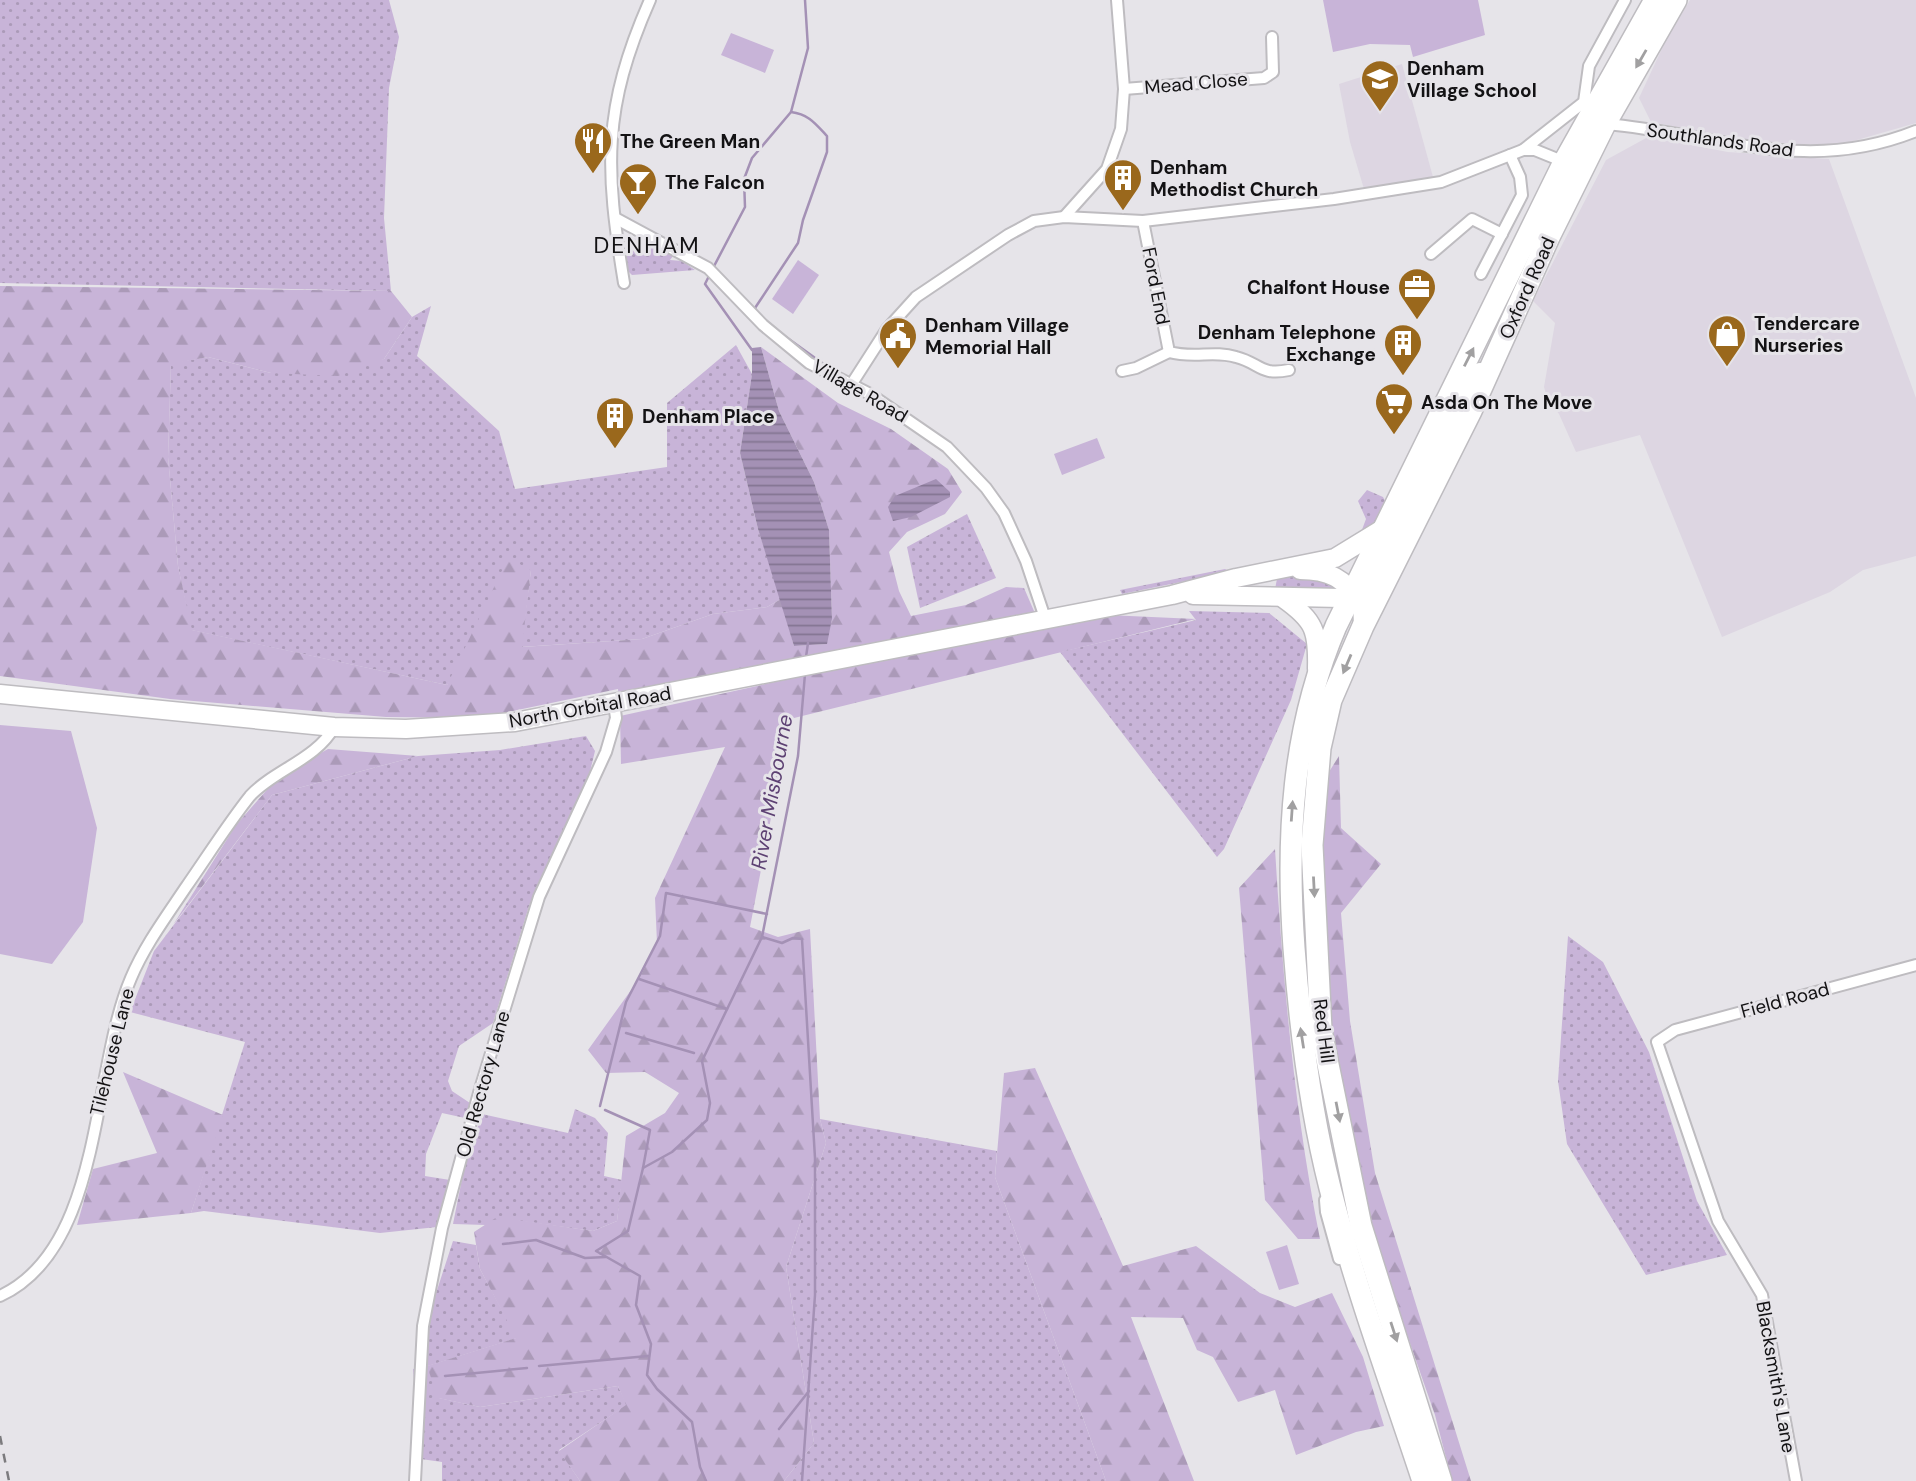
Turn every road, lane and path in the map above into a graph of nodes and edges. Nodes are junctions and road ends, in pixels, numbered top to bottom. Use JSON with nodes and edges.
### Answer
{"nodes":[{"id":1,"x":650,"y":0,"type":"edge"},
{"id":2,"x":1117,"y":0,"type":"edge"},
{"id":3,"x":1625,"y":0,"type":"edge"},
{"id":4,"x":1655,"y":0,"type":"edge"},
{"id":5,"x":1676,"y":0,"type":"edge"},
{"id":6,"x":1272,"y":37,"type":"dead end"},
{"id":7,"x":1125,"y":89,"type":"junction"},
{"id":8,"x":1605,"y":124,"type":"junction"},
{"id":9,"x":1916,"y":131,"type":"edge"},
{"id":10,"x":1523,"y":150,"type":"junction"},
{"id":11,"x":1510,"y":155,"type":"junction"},
{"id":12,"x":1564,"y":162,"type":"junction"},
{"id":13,"x":1064,"y":216,"type":"junction"},
{"id":14,"x":614,"y":218,"type":"junction"},
{"id":15,"x":1143,"y":221,"type":"junction"},
{"id":16,"x":1502,"y":234,"type":"junction"},
{"id":17,"x":1431,"y":254,"type":"dead end"},
{"id":18,"x":1481,"y":274,"type":"dead end"},
{"id":19,"x":624,"y":283,"type":"dead end"},
{"id":20,"x":1511,"y":322,"type":"junction"},
{"id":21,"x":1169,"y":352,"type":"junction"},
{"id":22,"x":1289,"y":370,"type":"dead end"},
{"id":23,"x":1122,"y":371,"type":"dead end"},
{"id":24,"x":851,"y":385,"type":"junction"},
{"id":25,"x":1384,"y":528,"type":"junction"},
{"id":26,"x":1278,"y":571,"type":"junction"},
{"id":27,"x":1236,"y":578,"type":"junction"},
{"id":28,"x":1385,"y":580,"type":"joint"},
{"id":29,"x":1353,"y":592,"type":"junction"},
{"id":30,"x":1172,"y":595,"type":"junction"},
{"id":31,"x":1244,"y":596,"type":"junction"},
{"id":32,"x":1276,"y":598,"type":"junction"},
{"id":33,"x":1045,"y":618,"type":"junction"},
{"id":34,"x":1363,"y":626,"type":"junction"},
{"id":35,"x":1317,"y":669,"type":"junction"},
{"id":36,"x":0,"y":694,"type":"edge"},
{"id":37,"x":614,"y":704,"type":"junction"},
{"id":38,"x":334,"y":727,"type":"junction"},
{"id":39,"x":1916,"y":965,"type":"edge"},
{"id":40,"x":1657,"y":1042,"type":"joint"},
{"id":41,"x":1330,"y":1187,"type":"junction"},
{"id":42,"x":0,"y":1296,"type":"edge"},
{"id":43,"x":415,"y":1481,"type":"edge"},
{"id":44,"x":1412,"y":1481,"type":"edge"},
{"id":45,"x":1423,"y":1481,"type":"edge"},
{"id":46,"x":1441,"y":1481,"type":"edge"},
{"id":47,"x":1796,"y":1481,"type":"edge"}],
"edges":[{"from":1,"to":14,"type":"street"},
{"from":2,"to":7,"type":"street"},
{"from":3,"to":10,"type":"street"},
{"from":4,"to":12,"type":"highway","name":"Oxford Road"},
{"from":5,"to":8,"type":"highway","name":"Oxford Road","one_way":true},
{"from":6,"to":7,"type":"street","name":"Mead Close"},
{"from":7,"to":13,"type":"street"},
{"from":8,"to":9,"type":"street","name":"Southlands Road"},
{"from":8,"to":12,"type":"street"},
{"from":8,"to":20,"type":"highway","name":"Oxford Road"},
{"from":10,"to":11,"type":"street"},
{"from":10,"to":12,"type":"street"},
{"from":11,"to":15,"type":"street"},
{"from":11,"to":16,"type":"street"},
{"from":25,"to":12,"type":"highway","name":"Oxford Road","one_way":true},
{"from":13,"to":15,"type":"street"},
{"from":13,"to":24,"type":"street"},
{"from":14,"to":19,"type":"street"},
{"from":14,"to":24,"type":"street","name":"Village Road"},
{"from":15,"to":21,"type":"street","name":"Ford End"},
{"from":16,"to":17,"type":"street"},
{"from":16,"to":18,"type":"street"},
{"from":20,"to":28,"type":"highway","name":"Oxford Road"},
{"from":20,"to":29,"type":"main road"},
{"from":21,"to":22,"type":"street","name":"Ford End"},
{"from":21,"to":23,"type":"street","name":"Ford End"},
{"from":24,"to":33,"type":"street","name":"Village Road"},
{"from":25,"to":26,"type":"main road","name":"North Orbital Road"},
{"from":25,"to":29,"type":"highway","name":"Oxford Road"},
{"from":26,"to":27,"type":"main road","name":"North Orbital Road"},
{"from":26,"to":29,"type":"main road"},
{"from":26,"to":32,"type":"street"},
{"from":27,"to":30,"type":"main road","name":"North Orbital Road"},
{"from":27,"to":31,"type":"street"},
{"from":28,"to":34,"type":"highway","name":"Red Hill"},
{"from":29,"to":32,"type":"main road","name":"North Orbital Road"},
{"from":29,"to":34,"type":"main road"},
{"from":29,"to":35,"type":"highway","name":"Red Hill"},
{"from":30,"to":31,"type":"main road","name":"North Orbital Road"},
{"from":30,"to":33,"type":"main road","name":"North Orbital Road"},
{"from":31,"to":32,"type":"main road","name":"North Orbital Road"},
{"from":32,"to":35,"type":"main road"},
{"from":33,"to":37,"type":"main road","name":"North Orbital Road"},
{"from":34,"to":46,"type":"highway","name":"Red Hill","one_way":true},
{"from":41,"to":35,"type":"highway","name":"Red Hill","one_way":true},
{"from":36,"to":38,"type":"main road","name":"North Orbital Road"},
{"from":37,"to":38,"type":"main road","name":"North Orbital Road"},
{"from":37,"to":43,"type":"street","name":"Old Rectory Lane"},
{"from":38,"to":42,"type":"street","name":"Tilehouse Lane"},
{"from":39,"to":40,"type":"street","name":"Field Road"},
{"from":40,"to":47,"type":"street","name":"Blacksmith's Lane"},
{"from":41,"to":44,"type":"street","name":"Red Hill"},
{"from":41,"to":45,"type":"highway","name":"Red Hill"}]}
